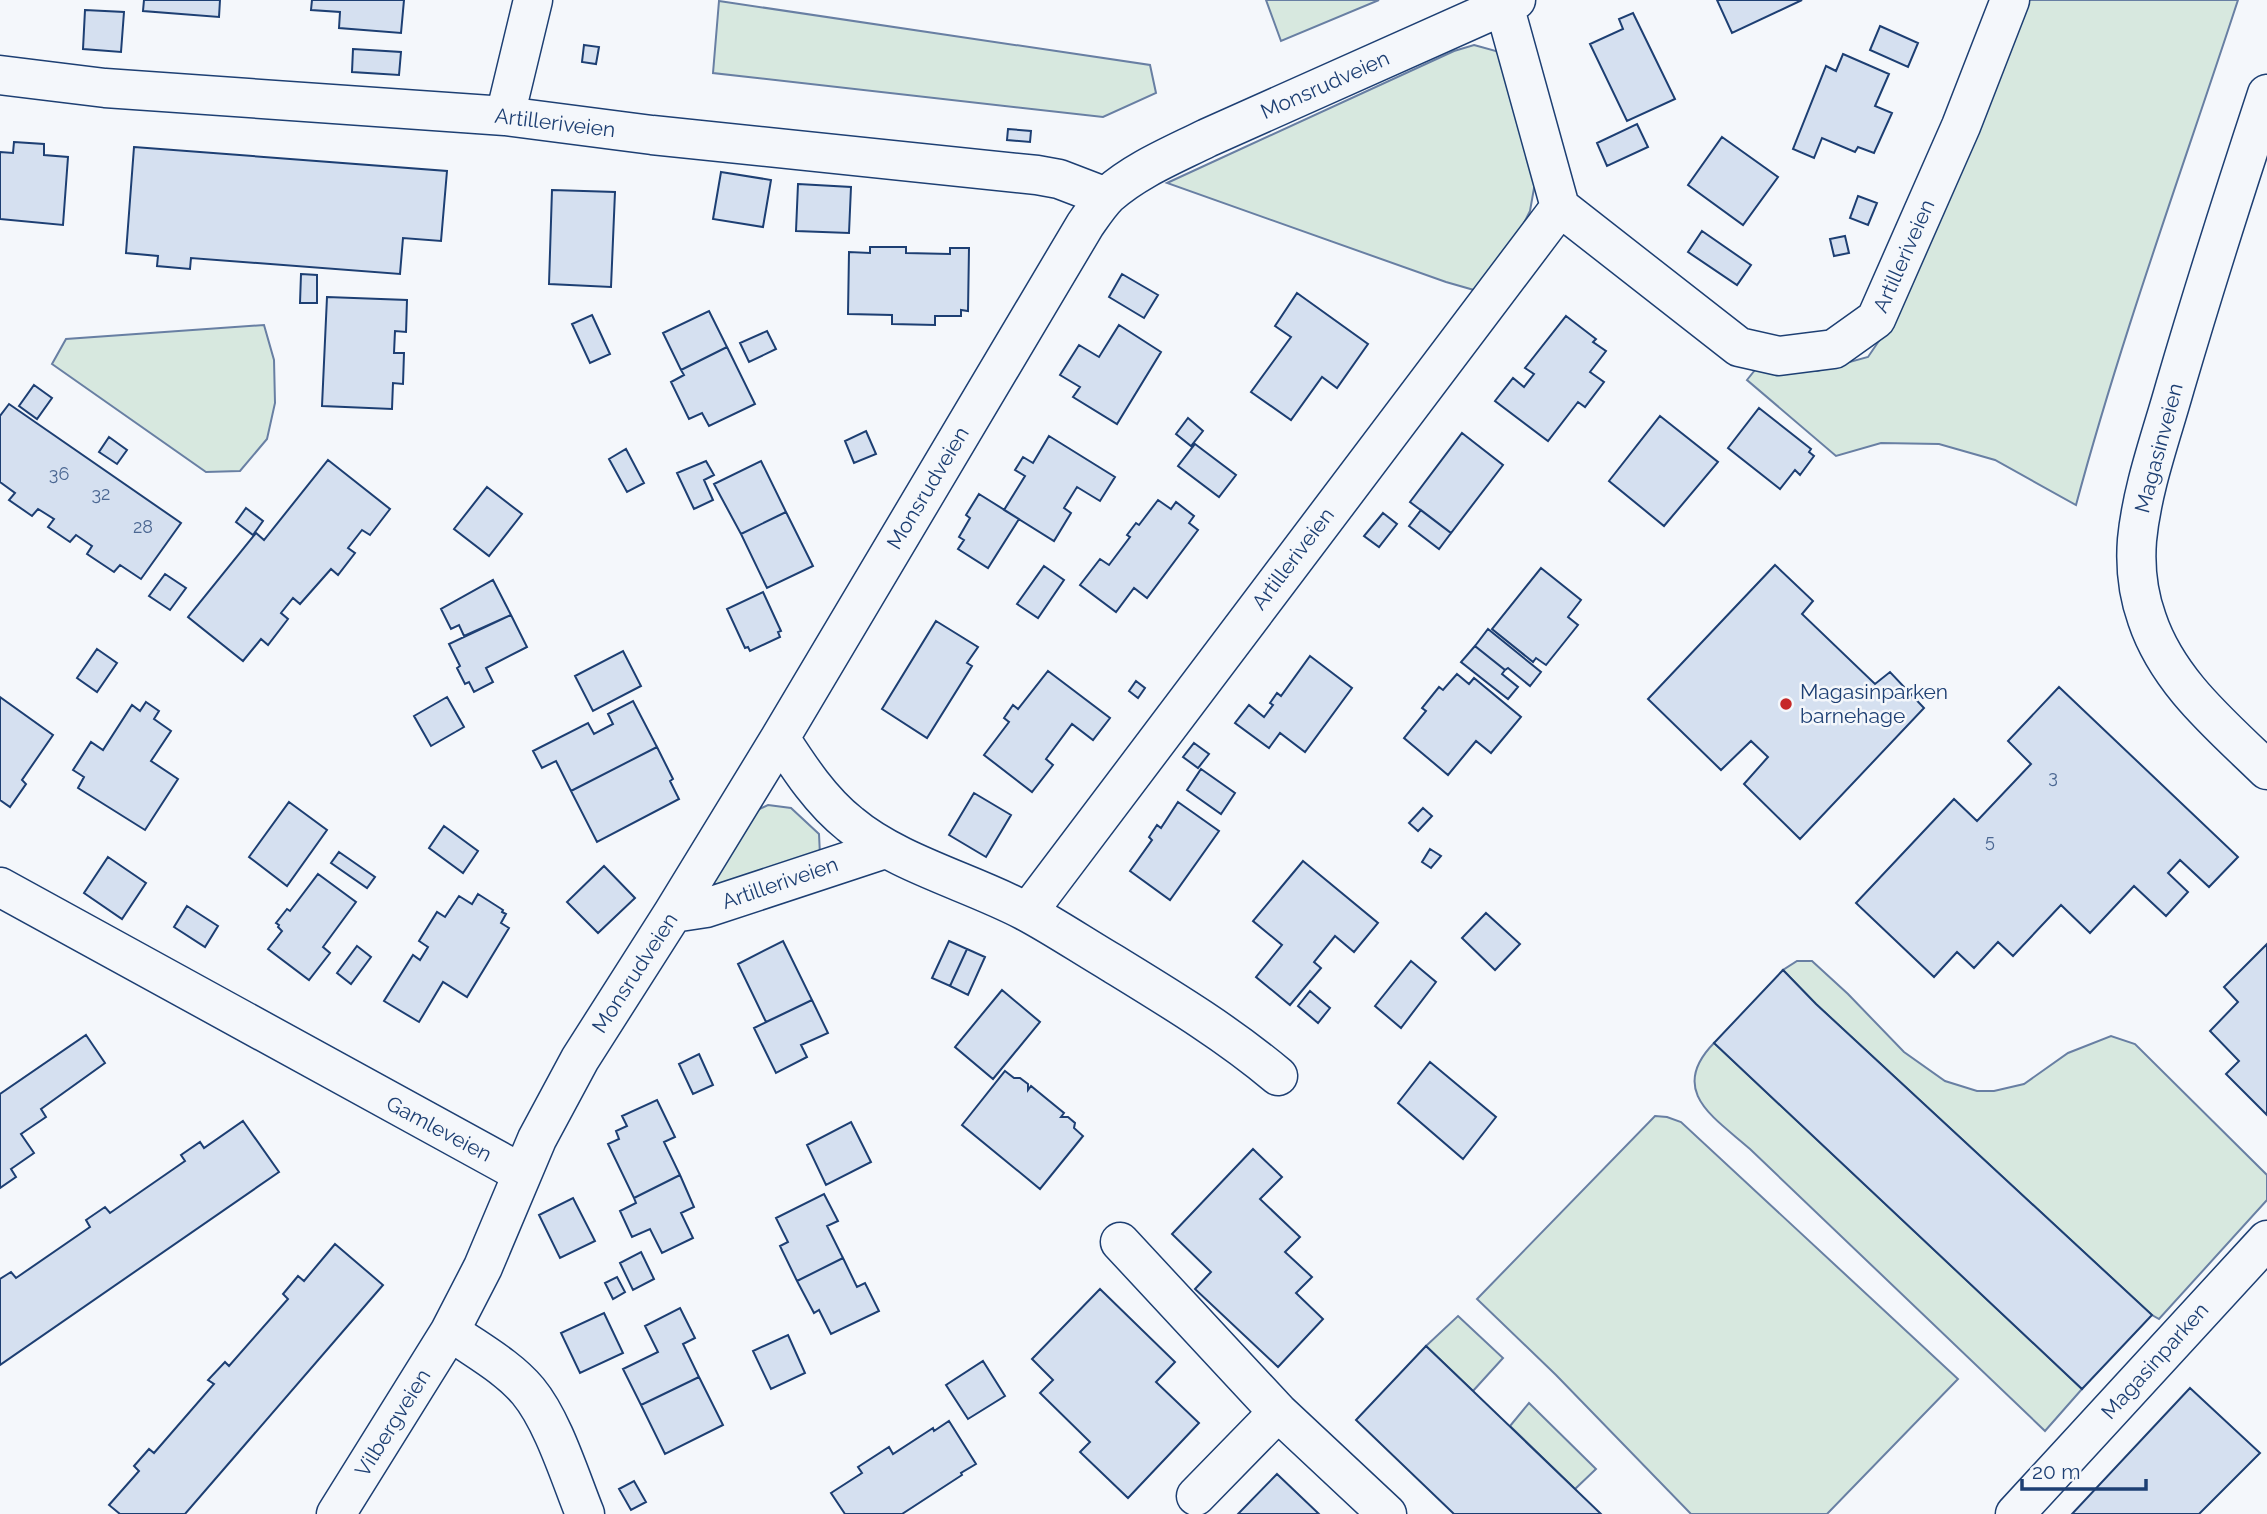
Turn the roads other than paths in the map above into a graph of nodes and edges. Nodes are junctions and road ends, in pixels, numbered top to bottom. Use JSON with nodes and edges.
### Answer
{"nodes":[{"id":1,"x":533,"y":0,"type":"edge"},
{"id":2,"x":2010,"y":0,"type":"edge"},
{"id":3,"x":1510,"y":3,"type":"edge"},
{"id":4,"x":0,"y":75,"type":"edge"},
{"id":5,"x":2267,"y":94,"type":"edge"},
{"id":6,"x":505,"y":116,"type":"junction"},
{"id":7,"x":1106,"y":197,"type":"junction"},
{"id":8,"x":1560,"y":207,"type":"junction"},
{"id":9,"x":780,"y":738,"type":"junction"},
{"id":10,"x":2267,"y":770,"type":"edge"},
{"id":11,"x":885,"y":849,"type":"junction"},
{"id":12,"x":0,"y":887,"type":"edge"},
{"id":13,"x":1028,"y":912,"type":"junction"},
{"id":14,"x":673,"y":914,"type":"junction"},
{"id":15,"x":1278,"y":1076,"type":"dead end"},
{"id":16,"x":522,"y":1173,"type":"junction"},
{"id":17,"x":2267,"y":1240,"type":"edge"},
{"id":18,"x":1120,"y":1242,"type":"dead end"},
{"id":19,"x":450,"y":1332,"type":"junction"},
{"id":20,"x":1278,"y":1412,"type":"junction"},
{"id":21,"x":1196,"y":1496,"type":"dead end"},
{"id":22,"x":336,"y":1514,"type":"edge"},
{"id":23,"x":585,"y":1514,"type":"edge"},
{"id":24,"x":1387,"y":1514,"type":"edge"},
{"id":25,"x":2015,"y":1514,"type":"edge"}],
"edges":[{"from":1,"to":6,"type":"street"},
{"from":2,"to":8,"type":"street","name":"Artilleriveien"},
{"from":3,"to":7,"type":"street","name":"Monsrudveien"},
{"from":3,"to":8,"type":"street"},
{"from":4,"to":6,"type":"street","name":"Artilleriveien"},
{"from":5,"to":10,"type":"street","name":"Magasinveien"},
{"from":6,"to":7,"type":"street","name":"Artilleriveien"},
{"from":7,"to":9,"type":"street","name":"Monsrudveien"},
{"from":8,"to":13,"type":"street","name":"Artilleriveien"},
{"from":9,"to":11,"type":"street"},
{"from":9,"to":14,"type":"street","name":"Monsrudveien"},
{"from":11,"to":13,"type":"street"},
{"from":11,"to":14,"type":"street","name":"Artilleriveien"},
{"from":12,"to":16,"type":"street","name":"Gamleveien"},
{"from":13,"to":15,"type":"street"},
{"from":14,"to":16,"type":"street","name":"Monsrudveien"},
{"from":16,"to":19,"type":"street"},
{"from":17,"to":25,"type":"street","name":"Magasinparken"},
{"from":18,"to":20,"type":"street"},
{"from":19,"to":22,"type":"street","name":"Vilbergveien"},
{"from":19,"to":23,"type":"street"},
{"from":20,"to":21,"type":"street"},
{"from":20,"to":24,"type":"street"}]}
